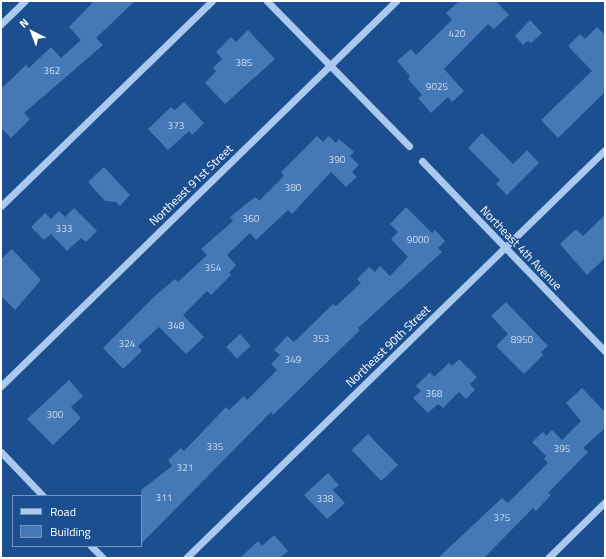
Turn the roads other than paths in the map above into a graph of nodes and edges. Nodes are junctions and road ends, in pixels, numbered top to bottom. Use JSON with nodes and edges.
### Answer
{"nodes":[{"id":1,"x":25,"y":1,"type":"edge"},
{"id":2,"x":212,"y":1,"type":"edge"},
{"id":3,"x":267,"y":1,"type":"edge"},
{"id":4,"x":396,"y":1,"type":"edge"},
{"id":5,"x":1,"y":24,"type":"edge"},
{"id":6,"x":330,"y":65,"type":"junction"},
{"id":7,"x":409,"y":146,"type":"dead end"},
{"id":8,"x":605,"y":150,"type":"edge"},
{"id":9,"x":422,"y":161,"type":"dead end"},
{"id":10,"x":1,"y":206,"type":"edge"},
{"id":11,"x":505,"y":247,"type":"junction"},
{"id":12,"x":605,"y":351,"type":"edge"},
{"id":13,"x":1,"y":386,"type":"edge"},
{"id":14,"x":1,"y":452,"type":"edge"},
{"id":15,"x":42,"y":495,"type":"edge"},
{"id":16,"x":605,"y":502,"type":"edge"},
{"id":17,"x":92,"y":547,"type":"edge"},
{"id":18,"x":103,"y":558,"type":"edge"},
{"id":19,"x":186,"y":558,"type":"edge"},
{"id":20,"x":548,"y":558,"type":"edge"}],
"edges":[{"from":1,"to":5,"type":"street"},
{"from":2,"to":10,"type":"street"},
{"from":3,"to":6,"type":"street"},
{"from":4,"to":6,"type":"street","name":"Northeast 91st Street"},
{"from":6,"to":7,"type":"street"},
{"from":6,"to":13,"type":"street","name":"Northeast 91st Street"},
{"from":8,"to":11,"type":"street","name":"Northeast 90th Street"},
{"from":9,"to":11,"type":"street","name":"Northeast 4th Avenue"},
{"from":11,"to":12,"type":"street","name":"Northeast 4th Avenue"},
{"from":11,"to":19,"type":"street","name":"Northeast 90th Street"},
{"from":14,"to":15,"type":"street"},
{"from":16,"to":20,"type":"street"},
{"from":17,"to":18,"type":"street"}]}
